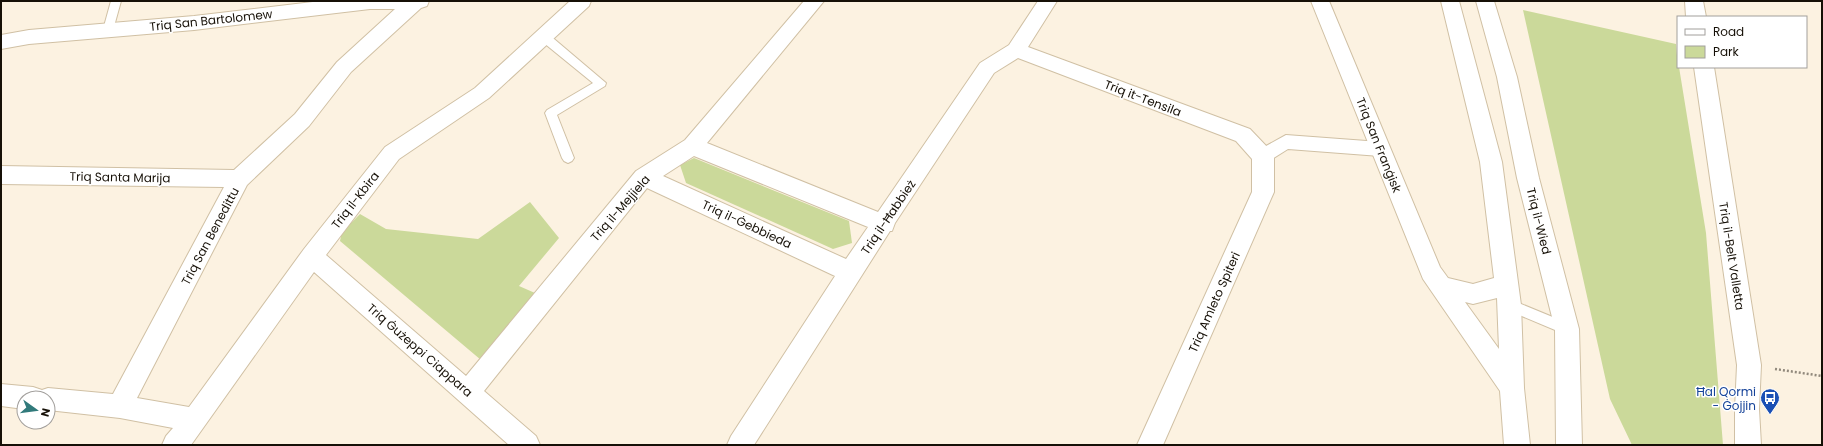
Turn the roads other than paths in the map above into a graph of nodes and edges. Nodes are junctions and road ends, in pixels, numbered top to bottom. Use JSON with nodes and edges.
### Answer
{"nodes":[{"id":1,"x":116,"y":1,"type":"edge"},
{"id":2,"x":370,"y":1,"type":"edge"},
{"id":3,"x":582,"y":1,"type":"edge"},
{"id":4,"x":815,"y":1,"type":"edge"},
{"id":5,"x":1048,"y":1,"type":"edge"},
{"id":6,"x":1320,"y":1,"type":"edge"},
{"id":7,"x":1450,"y":1,"type":"edge"},
{"id":8,"x":1485,"y":1,"type":"edge"},
{"id":9,"x":1694,"y":1,"type":"edge"},
{"id":10,"x":417,"y":2,"type":"edge"},
{"id":11,"x":1696,"y":16,"type":"edge"},
{"id":12,"x":108,"y":30,"type":"junction"},
{"id":13,"x":543,"y":36,"type":"junction"},
{"id":14,"x":1,"y":42,"type":"edge"},
{"id":15,"x":1016,"y":50,"type":"junction"},
{"id":16,"x":1704,"y":68,"type":"edge"},
{"id":17,"x":692,"y":146,"type":"junction"},
{"id":18,"x":1380,"y":149,"type":"junction"},
{"id":19,"x":1263,"y":156,"type":"junction"},
{"id":20,"x":568,"y":158,"type":"dead end"},
{"id":21,"x":1,"y":175,"type":"edge"},
{"id":22,"x":644,"y":177,"type":"junction"},
{"id":23,"x":239,"y":180,"type":"junction"},
{"id":24,"x":884,"y":224,"type":"junction"},
{"id":25,"x":312,"y":256,"type":"junction"},
{"id":26,"x":850,"y":272,"type":"junction"},
{"id":27,"x":1441,"y":286,"type":"junction"},
{"id":28,"x":1507,"y":295,"type":"junction"},
{"id":29,"x":1567,"y":329,"type":"junction"},
{"id":30,"x":1512,"y":388,"type":"junction"},
{"id":31,"x":468,"y":392,"type":"junction"},
{"id":32,"x":1,"y":395,"type":"edge"},
{"id":33,"x":16,"y":396,"type":"edge"},
{"id":34,"x":56,"y":400,"type":"edge"},
{"id":35,"x":120,"y":406,"type":"junction"},
{"id":36,"x":195,"y":420,"type":"junction"},
{"id":37,"x":175,"y":445,"type":"edge"},
{"id":38,"x":527,"y":445,"type":"edge"},
{"id":39,"x":740,"y":445,"type":"edge"},
{"id":40,"x":1150,"y":445,"type":"edge"},
{"id":41,"x":1517,"y":445,"type":"edge"},
{"id":42,"x":1569,"y":445,"type":"edge"},
{"id":43,"x":1748,"y":445,"type":"edge"}],
"edges":[{"from":1,"to":12,"type":"lane"},
{"from":2,"to":10,"type":"street","name":"Triq San Bartolomew"},
{"from":2,"to":12,"type":"street","name":"Triq San Bartolomew"},
{"from":3,"to":13,"type":"street","name":"Triq il-Kbira"},
{"from":4,"to":17,"type":"street","name":"Triq il-Mejjiela"},
{"from":5,"to":15,"type":"street","name":"Triq il-Ħabbież"},
{"from":6,"to":18,"type":"street","name":"Triq San Franġisk"},
{"from":7,"to":28,"type":"street"},
{"from":8,"to":29,"type":"street","name":"Triq il-Wied"},
{"from":9,"to":11,"type":"street"},
{"from":10,"to":23,"type":"street","name":"Triq San Benedittu"},
{"from":12,"to":14,"type":"street","name":"Triq San Bartolomew"},
{"from":13,"to":20,"type":"lane"},
{"from":13,"to":25,"type":"street","name":"Triq il-Kbira"},
{"from":15,"to":19,"type":"street","name":"Triq it-Tensila"},
{"from":15,"to":24,"type":"street","name":"Triq il-Ħabbież"},
{"from":16,"to":43,"type":"street","name":"Triq il-Belt Valletta"},
{"from":17,"to":22,"type":"street","name":"Triq il-Mejjiela"},
{"from":17,"to":24,"type":"street"},
{"from":18,"to":19,"type":"street"},
{"from":18,"to":27,"type":"street","name":"Triq San Franġisk"},
{"from":19,"to":40,"type":"street","name":"Triq Amleto Spiteri"},
{"from":21,"to":23,"type":"street","name":"Triq Santa Marija"},
{"from":22,"to":26,"type":"street","name":"Triq il-Ġebbieda"},
{"from":22,"to":31,"type":"street","name":"Triq il-Mejjiela"},
{"from":23,"to":35,"type":"street","name":"Triq San Benedittu"},
{"from":24,"to":26,"type":"street","name":"Triq il-Ħabbież"},
{"from":25,"to":31,"type":"street","name":"Triq Ġużeppi Ciappara"},
{"from":25,"to":36,"type":"street","name":"Triq il-Kbira"},
{"from":26,"to":39,"type":"street","name":"Triq il-Ħabbież"},
{"from":27,"to":28,"type":"street"},
{"from":27,"to":30,"type":"street","name":"Triq San Franġisk"},
{"from":28,"to":29,"type":"lane"},
{"from":28,"to":30,"type":"street"},
{"from":29,"to":42,"type":"street","name":"Triq il-Wied"},
{"from":30,"to":41,"type":"street","name":"Triq San Franġisk"},
{"from":31,"to":38,"type":"street","name":"Triq Ġużeppi Ciappara"},
{"from":32,"to":33,"type":"street"},
{"from":34,"to":35,"type":"street"},
{"from":35,"to":36,"type":"street"},
{"from":36,"to":37,"type":"street","name":"Triq il-Kbira"}]}
